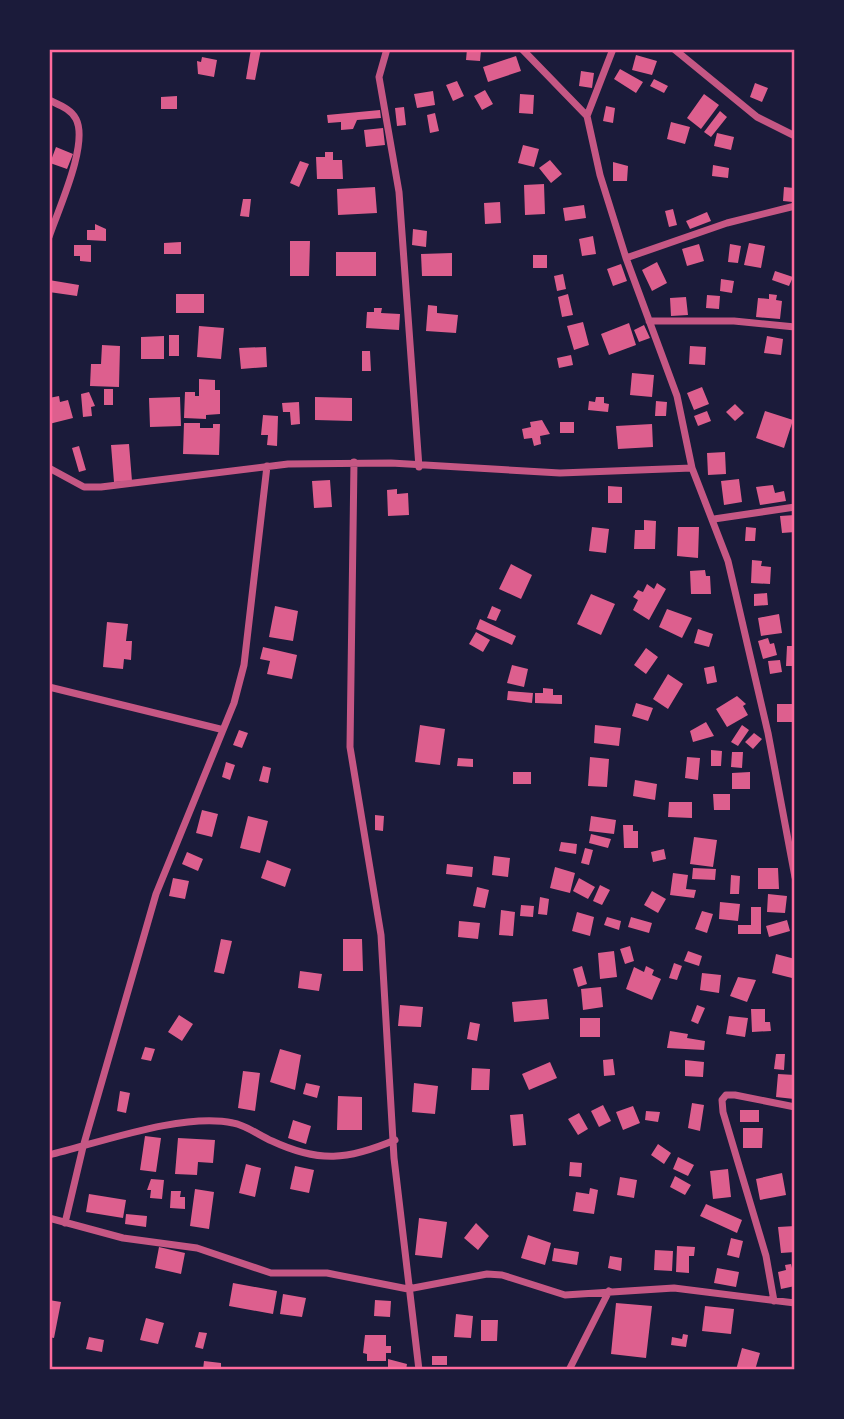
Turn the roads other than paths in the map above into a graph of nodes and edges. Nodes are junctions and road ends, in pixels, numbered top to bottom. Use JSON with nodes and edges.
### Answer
{"nodes":[{"id":1,"x":387,"y":49,"type":"edge"},
{"id":2,"x":522,"y":49,"type":"edge"},
{"id":3,"x":614,"y":49,"type":"edge"},
{"id":4,"x":674,"y":49,"type":"edge"},
{"id":5,"x":49,"y":100,"type":"edge"},
{"id":6,"x":587,"y":116,"type":"junction"},
{"id":7,"x":795,"y":136,"type":"edge"},
{"id":8,"x":795,"y":206,"type":"edge"},
{"id":9,"x":49,"y":236,"type":"edge"},
{"id":10,"x":626,"y":257,"type":"junction"},
{"id":11,"x":649,"y":321,"type":"junction"},
{"id":12,"x":795,"y":327,"type":"edge"},
{"id":13,"x":354,"y":462,"type":"junction"},
{"id":14,"x":267,"y":466,"type":"junction"},
{"id":15,"x":419,"y":467,"type":"junction"},
{"id":16,"x":49,"y":468,"type":"edge"},
{"id":17,"x":692,"y":468,"type":"junction"},
{"id":18,"x":795,"y":507,"type":"edge"},
{"id":19,"x":714,"y":519,"type":"junction"},
{"id":20,"x":49,"y":687,"type":"edge"},
{"id":21,"x":220,"y":729,"type":"junction"},
{"id":22,"x":795,"y":877,"type":"edge"},
{"id":23,"x":795,"y":1107,"type":"edge"},
{"id":24,"x":395,"y":1140,"type":"junction"},
{"id":25,"x":83,"y":1147,"type":"junction"},
{"id":26,"x":49,"y":1155,"type":"edge"},
{"id":27,"x":49,"y":1218,"type":"edge"},
{"id":28,"x":65,"y":1223,"type":"junction"},
{"id":29,"x":408,"y":1289,"type":"junction"},
{"id":30,"x":609,"y":1292,"type":"junction"},
{"id":31,"x":774,"y":1301,"type":"junction"},
{"id":32,"x":795,"y":1303,"type":"edge"},
{"id":33,"x":419,"y":1370,"type":"edge"},
{"id":34,"x":569,"y":1370,"type":"edge"}],
"edges":[{"from":1,"to":15,"type":"street"},
{"from":2,"to":6,"type":"street"},
{"from":3,"to":6,"type":"street"},
{"from":4,"to":7,"type":"street"},
{"from":5,"to":9,"type":"street"},
{"from":6,"to":10,"type":"street"},
{"from":8,"to":10,"type":"street"},
{"from":10,"to":11,"type":"street"},
{"from":11,"to":12,"type":"street"},
{"from":11,"to":17,"type":"street"},
{"from":13,"to":14,"type":"street"},
{"from":13,"to":15,"type":"street"},
{"from":13,"to":24,"type":"street"},
{"from":14,"to":16,"type":"street"},
{"from":14,"to":21,"type":"street"},
{"from":15,"to":17,"type":"street"},
{"from":17,"to":19,"type":"street"},
{"from":18,"to":19,"type":"street"},
{"from":19,"to":22,"type":"street"},
{"from":20,"to":21,"type":"street"},
{"from":21,"to":25,"type":"street"},
{"from":23,"to":31,"type":"street"},
{"from":24,"to":25,"type":"street"},
{"from":24,"to":29,"type":"street"},
{"from":25,"to":26,"type":"street"},
{"from":25,"to":28,"type":"street"},
{"from":27,"to":28,"type":"street"},
{"from":28,"to":29,"type":"street"},
{"from":29,"to":30,"type":"street"},
{"from":29,"to":33,"type":"street"},
{"from":30,"to":31,"type":"street"},
{"from":30,"to":34,"type":"street"},
{"from":31,"to":32,"type":"street"}]}
